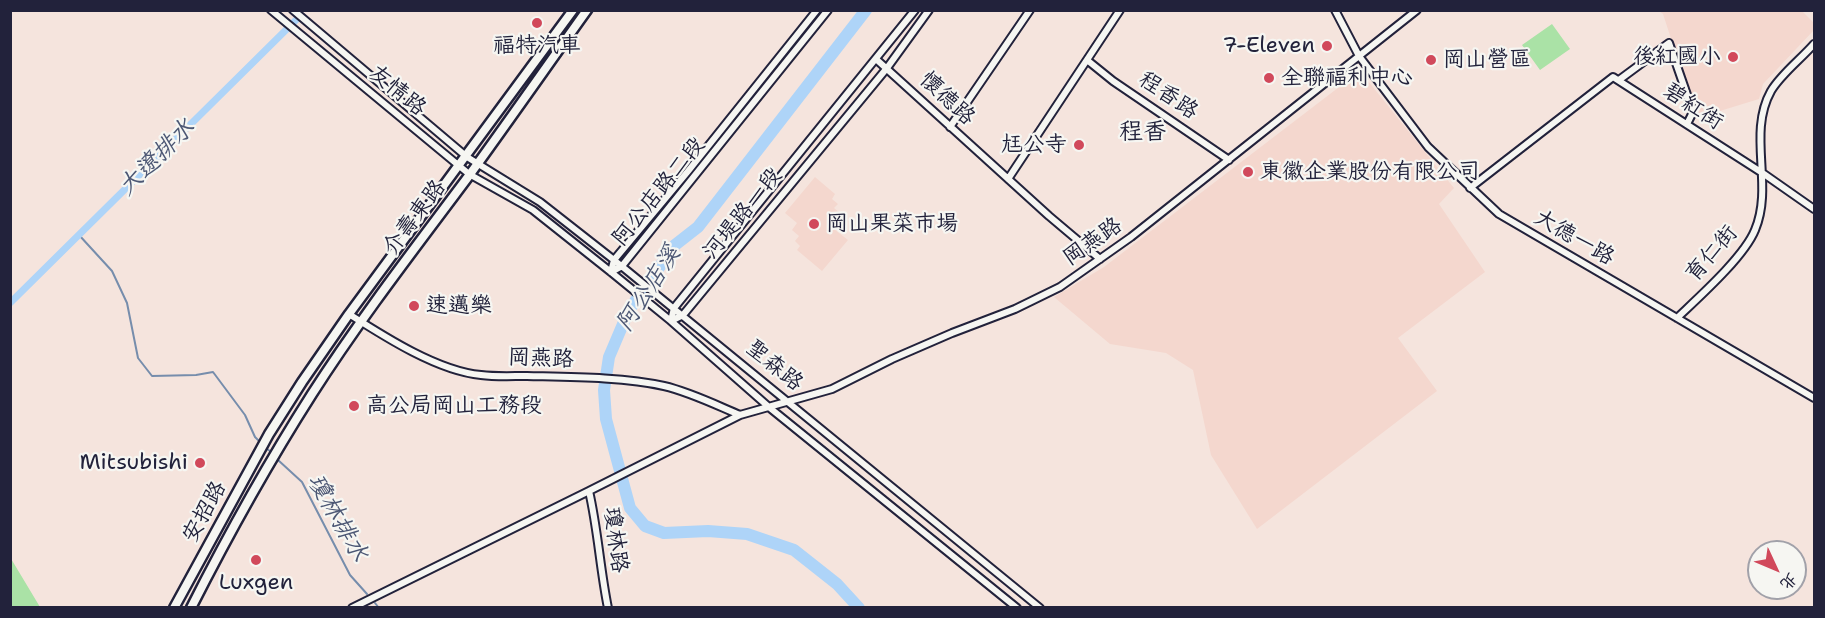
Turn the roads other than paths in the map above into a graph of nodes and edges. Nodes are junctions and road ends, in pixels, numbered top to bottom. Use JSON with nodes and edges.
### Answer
{"nodes":[{"id":1,"x":271,"y":10,"type":"edge"},
{"id":2,"x":293,"y":10,"type":"edge"},
{"id":3,"x":573,"y":10,"type":"edge"},
{"id":4,"x":587,"y":10,"type":"edge"},
{"id":5,"x":817,"y":10,"type":"edge"},
{"id":6,"x":828,"y":10,"type":"edge"},
{"id":7,"x":915,"y":10,"type":"edge"},
{"id":8,"x":929,"y":10,"type":"edge"},
{"id":9,"x":1030,"y":10,"type":"edge"},
{"id":10,"x":1120,"y":10,"type":"edge"},
{"id":11,"x":1335,"y":10,"type":"edge"},
{"id":12,"x":1417,"y":10,"type":"edge"},
{"id":13,"x":1815,"y":44,"type":"edge"},
{"id":14,"x":1359,"y":56,"type":"junction"},
{"id":15,"x":877,"y":60,"type":"junction"},
{"id":16,"x":1087,"y":60,"type":"junction"},
{"id":17,"x":886,"y":68,"type":"junction"},
{"id":18,"x":1618,"y":80,"type":"junction"},
{"id":19,"x":1687,"y":124,"type":"junction"},
{"id":20,"x":950,"y":127,"type":"junction"},
{"id":21,"x":467,"y":157,"type":"junction"},
{"id":22,"x":1229,"y":160,"type":"junction"},
{"id":23,"x":477,"y":164,"type":"junction"},
{"id":24,"x":460,"y":166,"type":"junction"},
{"id":25,"x":470,"y":174,"type":"junction"},
{"id":26,"x":1764,"y":174,"type":"junction"},
{"id":27,"x":1008,"y":179,"type":"junction"},
{"id":28,"x":1470,"y":188,"type":"junction"},
{"id":29,"x":1815,"y":210,"type":"edge"},
{"id":30,"x":1100,"y":259,"type":"junction"},
{"id":31,"x":615,"y":260,"type":"junction"},
{"id":32,"x":622,"y":266,"type":"junction"},
{"id":33,"x":611,"y":272,"type":"junction"},
{"id":34,"x":671,"y":305,"type":"junction"},
{"id":35,"x":349,"y":314,"type":"junction"},
{"id":36,"x":683,"y":315,"type":"junction"},
{"id":37,"x":1677,"y":318,"type":"junction"},
{"id":38,"x":360,"y":321,"type":"junction"},
{"id":39,"x":671,"y":321,"type":"junction"},
{"id":40,"x":1815,"y":398,"type":"edge"},
{"id":41,"x":291,"y":399,"type":"junction"},
{"id":42,"x":790,"y":401,"type":"junction"},
{"id":43,"x":303,"y":408,"type":"junction"},
{"id":44,"x":770,"y":408,"type":"junction"},
{"id":45,"x":740,"y":415,"type":"junction"},
{"id":46,"x":269,"y":434,"type":"joint"},
{"id":47,"x":277,"y":450,"type":"joint"},
{"id":48,"x":254,"y":461,"type":"junction"},
{"id":49,"x":637,"y":466,"type":"joint"},
{"id":50,"x":267,"y":468,"type":"junction"},
{"id":51,"x":589,"y":491,"type":"junction"},
{"id":52,"x":174,"y":608,"type":"edge"},
{"id":53,"x":191,"y":608,"type":"edge"},
{"id":54,"x":352,"y":608,"type":"edge"},
{"id":55,"x":608,"y":608,"type":"edge"},
{"id":56,"x":1017,"y":608,"type":"edge"},
{"id":57,"x":1040,"y":608,"type":"edge"}],
"edges":[{"from":1,"to":24,"type":"street","name":"友情路"},
{"from":2,"to":21,"type":"street","name":"友情路"},
{"from":3,"to":21,"type":"main road","name":"介壽東路"},
{"from":4,"to":23,"type":"main road","name":"介壽東路"},
{"from":5,"to":31,"type":"street","name":"阿公店路二段"},
{"from":6,"to":32,"type":"street","name":"阿公店路二段"},
{"from":7,"to":15,"type":"street","name":"河堤路一段"},
{"from":8,"to":17,"type":"street","name":"河堤路一段"},
{"from":9,"to":20,"type":"street"},
{"from":10,"to":16,"type":"street"},
{"from":11,"to":14,"type":"street","name":"大德一路"},
{"from":12,"to":14,"type":"street","name":"岡燕路"},
{"from":13,"to":26,"type":"street","name":"育仁街"},
{"from":14,"to":22,"type":"street","name":"岡燕路"},
{"from":14,"to":28,"type":"street","name":"大德一路"},
{"from":15,"to":17,"type":"street","name":"懷德路"},
{"from":15,"to":34,"type":"street","name":"河堤路一段"},
{"from":16,"to":22,"type":"street","name":"程香路"},
{"from":16,"to":27,"type":"street"},
{"from":17,"to":20,"type":"street","name":"懷德路"},
{"from":17,"to":36,"type":"street","name":"河堤路一段"},
{"from":18,"to":19,"type":"street","name":"碧紅街"},
{"from":18,"to":19,"type":"street"},
{"from":18,"to":28,"type":"street"},
{"from":19,"to":26,"type":"street","name":"碧紅街"},
{"from":20,"to":27,"type":"street","name":"懷德路"},
{"from":21,"to":23,"type":"street","name":"友情路"},
{"from":21,"to":24,"type":"main road","name":"介壽東路"},
{"from":22,"to":30,"type":"street","name":"岡燕路"},
{"from":23,"to":25,"type":"main road","name":"介壽東路"},
{"from":23,"to":31,"type":"street","name":"聖森路"},
{"from":24,"to":25,"type":"street","name":"友情路"},
{"from":24,"to":35,"type":"main road","name":"介壽東路"},
{"from":25,"to":33,"type":"street","name":"聖森路"},
{"from":25,"to":38,"type":"main road","name":"介壽東路"},
{"from":26,"to":29,"type":"street","name":"碧紅街"},
{"from":26,"to":37,"type":"street","name":"育仁街"},
{"from":27,"to":30,"type":"street","name":"懷德路"},
{"from":28,"to":37,"type":"street","name":"大德一路"},
{"from":30,"to":42,"type":"street","name":"岡燕路"},
{"from":31,"to":32,"type":"street","name":"聖森路"},
{"from":31,"to":33,"type":"street","name":"阿公店路二段"},
{"from":32,"to":33,"type":"street","name":"阿公店路二段"},
{"from":32,"to":34,"type":"street","name":"聖森路"},
{"from":33,"to":39,"type":"street","name":"聖森路"},
{"from":34,"to":36,"type":"street","name":"聖森路"},
{"from":34,"to":39,"type":"street","name":"河堤路一段"},
{"from":35,"to":38,"type":"street","name":"岡燕路"},
{"from":35,"to":41,"type":"main road","name":"介壽東路"},
{"from":36,"to":39,"type":"street","name":"河堤路一段"},
{"from":36,"to":42,"type":"street","name":"聖森路"},
{"from":37,"to":40,"type":"street","name":"大德一路"},
{"from":38,"to":43,"type":"main road","name":"介壽東路"},
{"from":38,"to":45,"type":"street","name":"岡燕路"},
{"from":39,"to":44,"type":"street","name":"聖森路"},
{"from":41,"to":43,"type":"main road"},
{"from":41,"to":46,"type":"main road","name":"介壽東路"},
{"from":42,"to":44,"type":"street","name":"岡燕路"},
{"from":42,"to":57,"type":"street","name":"聖森路"},
{"from":43,"to":47,"type":"main road","name":"介壽東路"},
{"from":44,"to":45,"type":"street","name":"岡燕路"},
{"from":44,"to":56,"type":"street","name":"聖森路"},
{"from":45,"to":49,"type":"street","name":"岡燕路"},
{"from":46,"to":48,"type":"main road","name":"安招路"},
{"from":47,"to":50,"type":"main road","name":"安招路"},
{"from":48,"to":50,"type":"main road"},
{"from":48,"to":52,"type":"main road","name":"安招路"},
{"from":49,"to":51,"type":"street","name":"瓊林路"},
{"from":50,"to":53,"type":"main road","name":"安招路"},
{"from":51,"to":54,"type":"street"},
{"from":51,"to":55,"type":"street","name":"瓊林路"}]}
